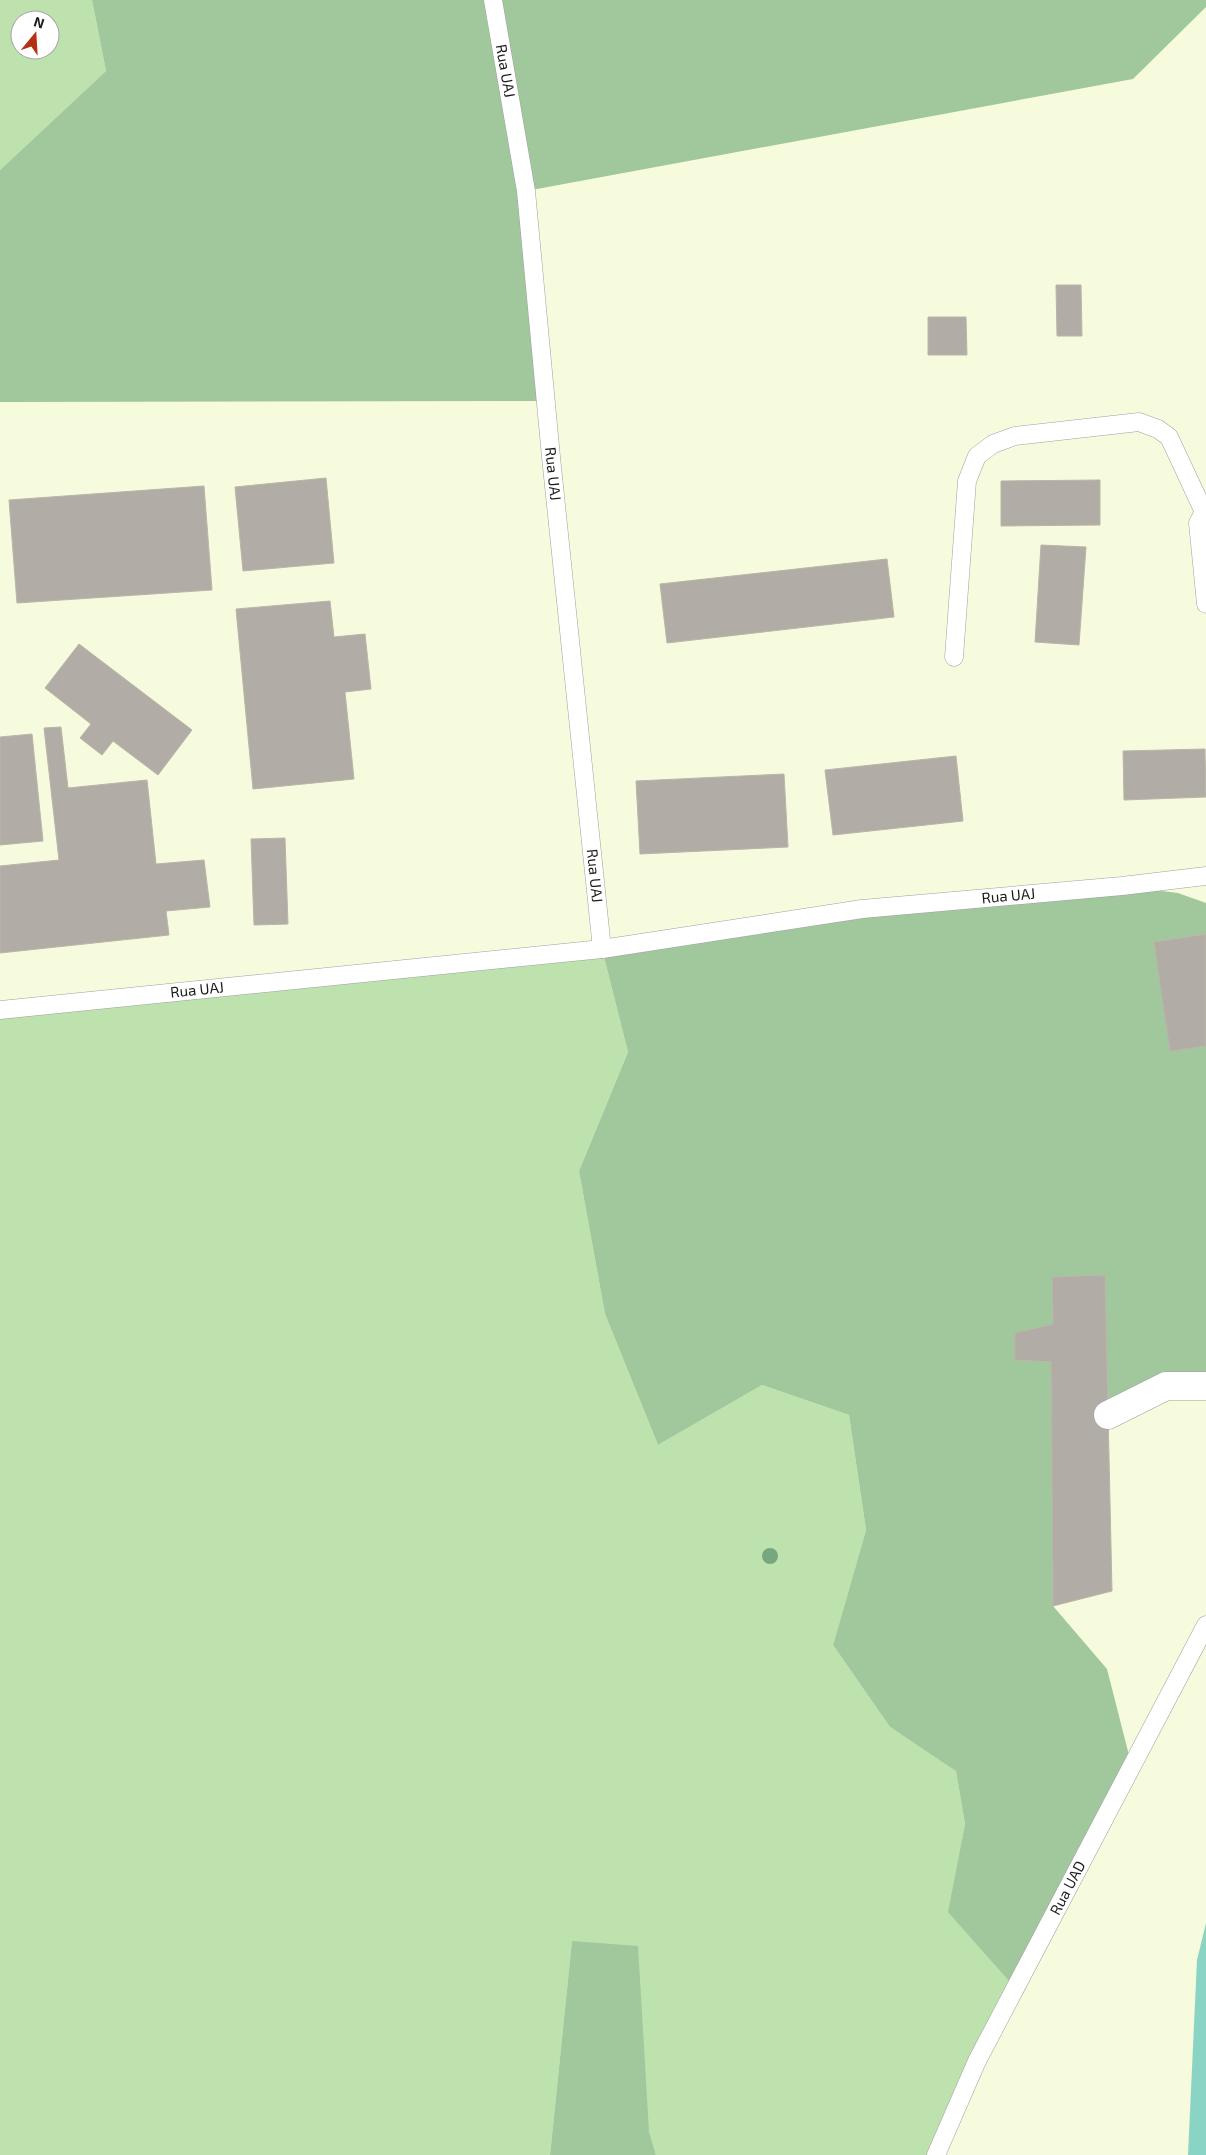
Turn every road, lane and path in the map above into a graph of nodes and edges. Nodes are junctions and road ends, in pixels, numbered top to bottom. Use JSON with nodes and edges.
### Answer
{"nodes":[{"id":1,"x":493,"y":0,"type":"edge"},
{"id":2,"x":1205,"y":512,"type":"edge"},
{"id":3,"x":1206,"y":604,"type":"edge"},
{"id":4,"x":954,"y":657,"type":"dead end"},
{"id":5,"x":1206,"y":876,"type":"edge"},
{"id":6,"x":602,"y":949,"type":"junction"},
{"id":7,"x":0,"y":1010,"type":"edge"},
{"id":8,"x":1206,"y":1386,"type":"edge"},
{"id":9,"x":1108,"y":1415,"type":"dead end"},
{"id":10,"x":1206,"y":1625,"type":"edge"},
{"id":11,"x":936,"y":2155,"type":"edge"}],
"edges":[{"from":1,"to":6,"type":"lane","name":"Rua UAJ"},
{"from":2,"to":3,"type":"lane"},
{"from":2,"to":4,"type":"lane"},
{"from":5,"to":6,"type":"lane","name":"Rua UAJ"},
{"from":6,"to":7,"type":"lane","name":"Rua UAJ"},
{"from":8,"to":9,"type":"street"},
{"from":10,"to":11,"type":"lane","name":"Rua UAD"}]}
